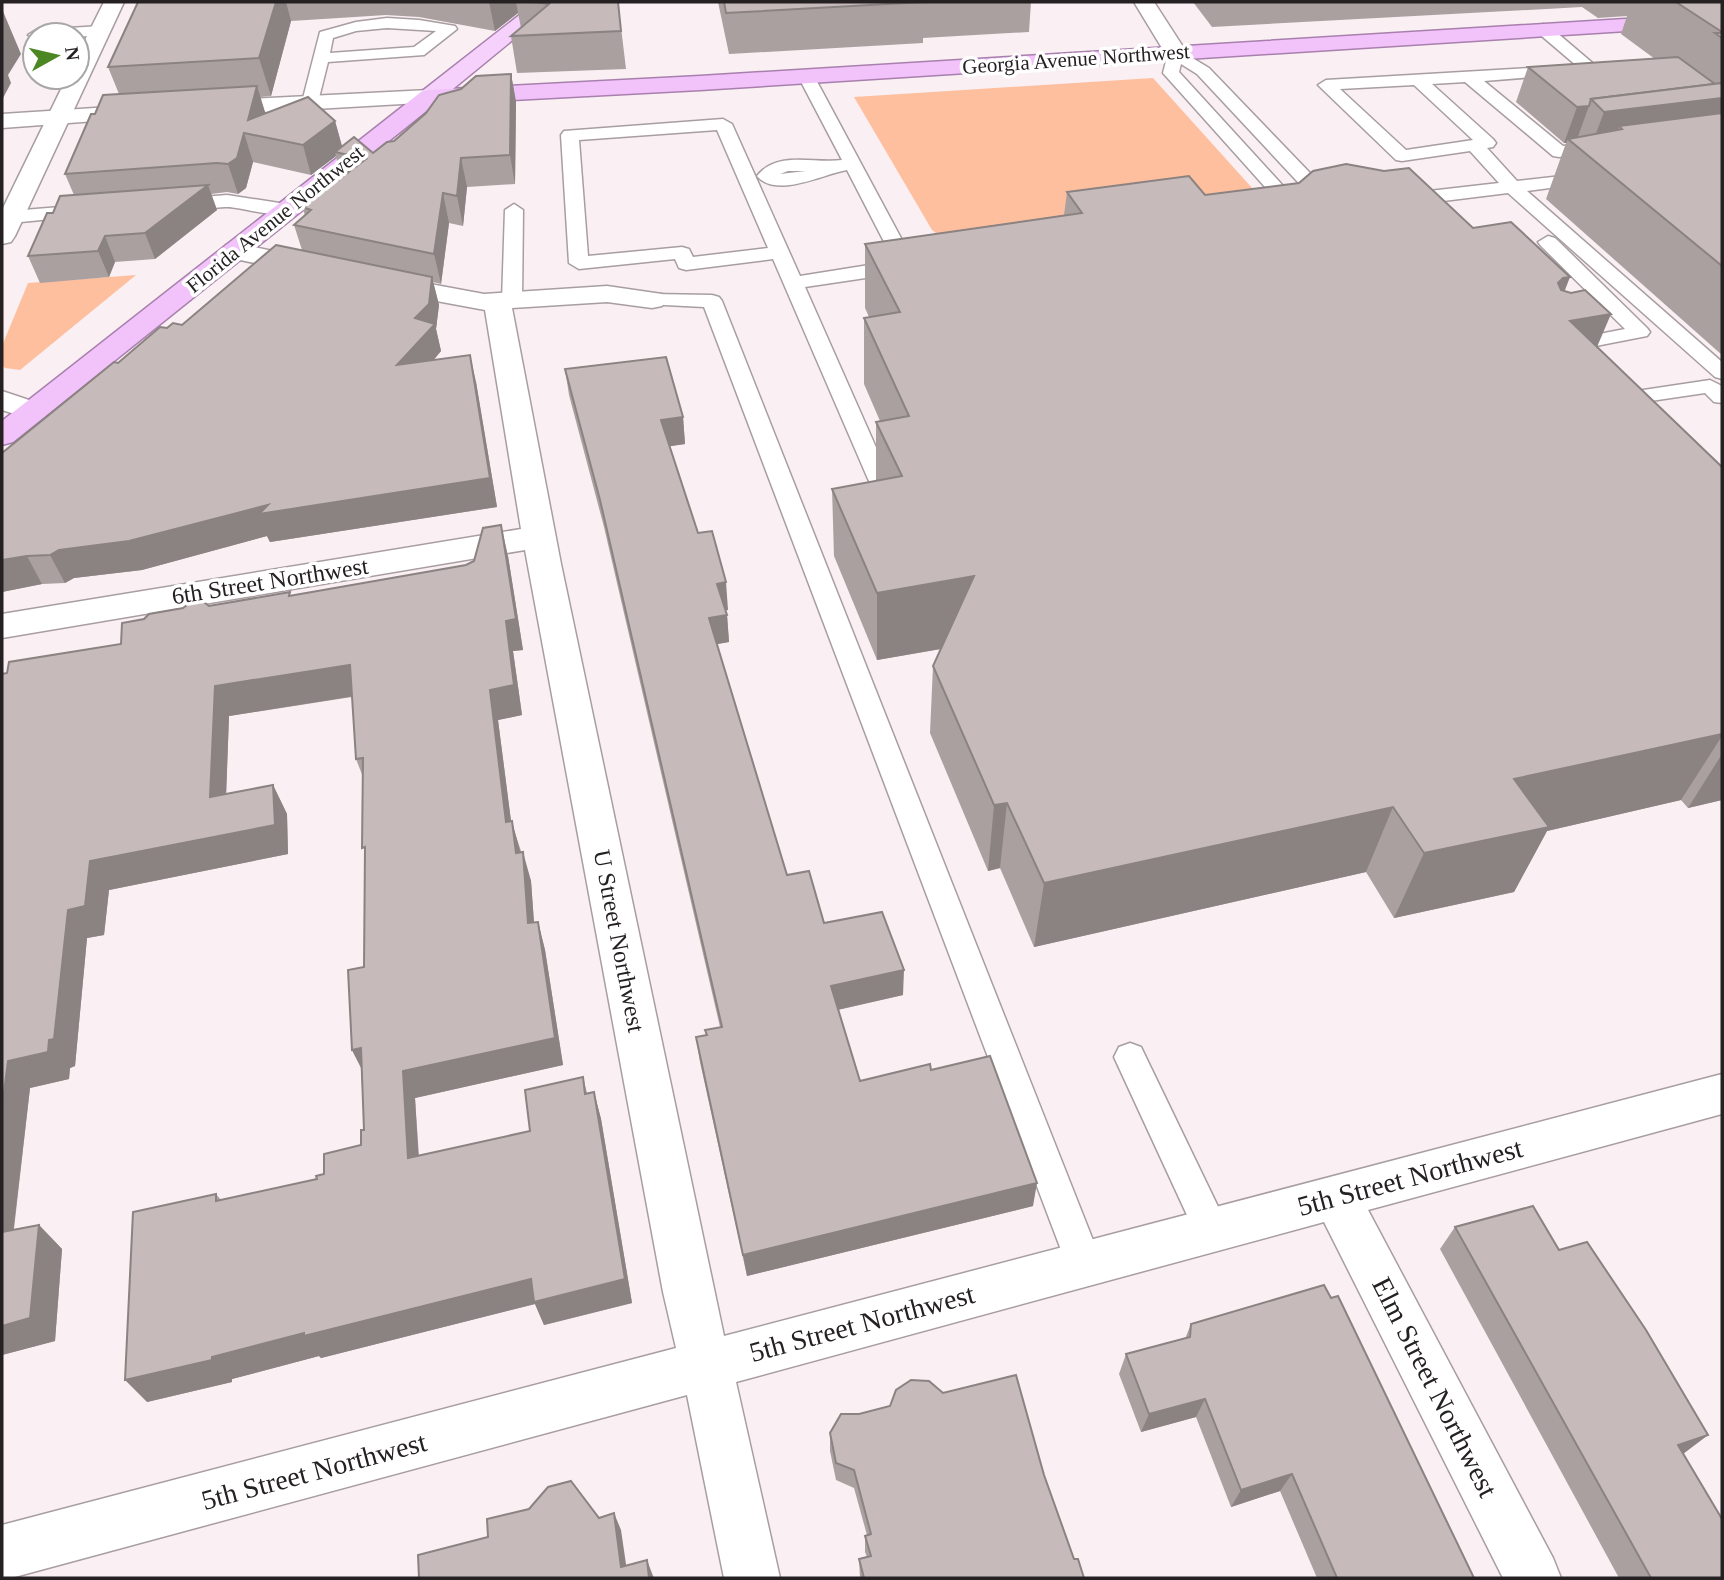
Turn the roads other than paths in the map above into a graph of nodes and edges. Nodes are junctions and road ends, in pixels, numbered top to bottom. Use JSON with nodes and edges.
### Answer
{"nodes":[{"id":1,"x":114,"y":2,"type":"edge"},
{"id":2,"x":549,"y":2,"type":"edge"},
{"id":3,"x":1144,"y":2,"type":"edge"},
{"id":4,"x":1722,"y":19,"type":"edge"},
{"id":5,"x":1543,"y":29,"type":"junction"},
{"id":6,"x":100,"y":31,"type":"junction"},
{"id":7,"x":91,"y":32,"type":"edge"},
{"id":8,"x":1176,"y":53,"type":"junction"},
{"id":9,"x":321,"y":58,"type":"junction"},
{"id":10,"x":806,"y":76,"type":"junction"},
{"id":11,"x":1468,"y":76,"type":"junction"},
{"id":12,"x":1418,"y":80,"type":"junction"},
{"id":13,"x":429,"y":97,"type":"junction"},
{"id":14,"x":310,"y":102,"type":"junction"},
{"id":15,"x":189,"y":110,"type":"edge"},
{"id":16,"x":162,"y":111,"type":"edge"},
{"id":17,"x":59,"y":117,"type":"junction"},
{"id":18,"x":2,"y":121,"type":"edge"},
{"id":19,"x":1474,"y":145,"type":"junction"},
{"id":20,"x":1614,"y":146,"type":"edge"},
{"id":21,"x":852,"y":164,"type":"junction"},
{"id":22,"x":1611,"y":176,"type":"edge"},
{"id":23,"x":756,"y":177,"type":"junction"},
{"id":24,"x":1503,"y":188,"type":"junction"},
{"id":25,"x":1436,"y":196,"type":"junction"},
{"id":26,"x":1382,"y":203,"type":"edge"},
{"id":27,"x":1354,"y":205,"type":"edge"},
{"id":28,"x":159,"y":206,"type":"edge"},
{"id":29,"x":1332,"y":207,"type":"junction"},
{"id":30,"x":105,"y":210,"type":"edge"},
{"id":31,"x":286,"y":210,"type":"junction"},
{"id":32,"x":514,"y":210,"type":"dead end"},
{"id":33,"x":1298,"y":212,"type":"junction"},
{"id":34,"x":1275,"y":215,"type":"edge"},
{"id":35,"x":1455,"y":215,"type":"edge"},
{"id":36,"x":6,"y":226,"type":"edge"},
{"id":37,"x":235,"y":251,"type":"junction"},
{"id":38,"x":779,"y":252,"type":"junction"},
{"id":39,"x":793,"y":283,"type":"junction"},
{"id":40,"x":652,"y":300,"type":"joint"},
{"id":41,"x":505,"y":301,"type":"junction"},
{"id":42,"x":1545,"y":349,"type":"edge"},
{"id":43,"x":1722,"y":373,"type":"edge"},
{"id":44,"x":1722,"y":397,"type":"edge"},
{"id":45,"x":2,"y":400,"type":"edge"},
{"id":46,"x":1597,"y":403,"type":"edge"},
{"id":47,"x":33,"y":411,"type":"junction"},
{"id":48,"x":2,"y":436,"type":"edge"},
{"id":49,"x":878,"y":479,"type":"edge"},
{"id":50,"x":539,"y":537,"type":"junction"},
{"id":51,"x":2,"y":626,"type":"edge"},
{"id":52,"x":1130,"y":1057,"type":"dead end"},
{"id":53,"x":1722,"y":1094,"type":"edge"},
{"id":54,"x":1336,"y":1197,"type":"junction"},
{"id":55,"x":1211,"y":1229,"type":"junction"},
{"id":56,"x":1084,"y":1263,"type":"junction"},
{"id":57,"x":707,"y":1366,"type":"junction"},
{"id":58,"x":2,"y":1553,"type":"edge"},
{"id":59,"x":752,"y":1578,"type":"edge"},
{"id":60,"x":1532,"y":1578,"type":"edge"}],
"edges":[{"from":1,"to":6,"type":"street"},
{"from":2,"to":13,"type":"main road","name":"Florida Avenue Northwest"},
{"from":3,"to":8,"type":"street"},
{"from":4,"to":5,"type":"highway","name":"Georgia Avenue Northwest"},
{"from":5,"to":8,"type":"highway","name":"Georgia Avenue Northwest"},
{"from":5,"to":11,"type":"lane"},
{"from":6,"to":7,"type":"lane"},
{"from":6,"to":17,"type":"street"},
{"from":8,"to":10,"type":"highway","name":"Georgia Avenue Northwest"},
{"from":8,"to":29,"type":"lane"},
{"from":8,"to":33,"type":"lane"},
{"from":9,"to":9,"type":"lane"},
{"from":9,"to":14,"type":"lane"},
{"from":10,"to":13,"type":"highway","name":"Georgia Avenue Northwest"},
{"from":10,"to":21,"type":"lane"},
{"from":11,"to":12,"type":"lane"},
{"from":11,"to":20,"type":"lane"},
{"from":12,"to":19,"type":"lane"},
{"from":12,"to":19,"type":"lane"},
{"from":13,"to":14,"type":"street"},
{"from":13,"to":31,"type":"highway","name":"Florida Avenue Northwest"},
{"from":14,"to":15,"type":"street"},
{"from":16,"to":17,"type":"street"},
{"from":17,"to":18,"type":"street"},
{"from":17,"to":36,"type":"street"},
{"from":19,"to":24,"type":"lane"},
{"from":21,"to":23,"type":"lane"},
{"from":21,"to":39,"type":"lane"},
{"from":22,"to":24,"type":"lane"},
{"from":23,"to":38,"type":"lane"},
{"from":23,"to":38,"type":"lane"},
{"from":24,"to":25,"type":"lane"},
{"from":24,"to":42,"type":"lane"},
{"from":24,"to":43,"type":"lane"},
{"from":25,"to":26,"type":"lane"},
{"from":25,"to":35,"type":"lane"},
{"from":27,"to":29,"type":"lane"},
{"from":28,"to":31,"type":"lane"},
{"from":29,"to":33,"type":"lane"},
{"from":30,"to":36,"type":"lane"},
{"from":31,"to":37,"type":"highway","name":"Florida Avenue Northwest"},
{"from":32,"to":41,"type":"lane"},
{"from":33,"to":34,"type":"lane"},
{"from":37,"to":41,"type":"street"},
{"from":37,"to":47,"type":"highway","name":"Florida Avenue Northwest"},
{"from":38,"to":39,"type":"lane"},
{"from":39,"to":49,"type":"lane"},
{"from":40,"to":41,"type":"street"},
{"from":40,"to":56,"type":"lane"},
{"from":41,"to":50,"type":"street","name":"U Street Northwest"},
{"from":44,"to":46,"type":"lane"},
{"from":45,"to":47,"type":"street"},
{"from":47,"to":48,"type":"highway","name":"Florida Avenue Northwest"},
{"from":50,"to":51,"type":"street","name":"6th Street Northwest"},
{"from":50,"to":57,"type":"street","name":"U Street Northwest"},
{"from":52,"to":55,"type":"lane"},
{"from":53,"to":54,"type":"street","name":"5th Street Northwest"},
{"from":54,"to":55,"type":"street","name":"5th Street Northwest"},
{"from":54,"to":60,"type":"street","name":"Elm Street Northwest"},
{"from":55,"to":56,"type":"street","name":"5th Street Northwest"},
{"from":56,"to":57,"type":"street","name":"5th Street Northwest"},
{"from":57,"to":58,"type":"street","name":"5th Street Northwest"},
{"from":57,"to":59,"type":"street","name":"U Street Northwest"}]}
